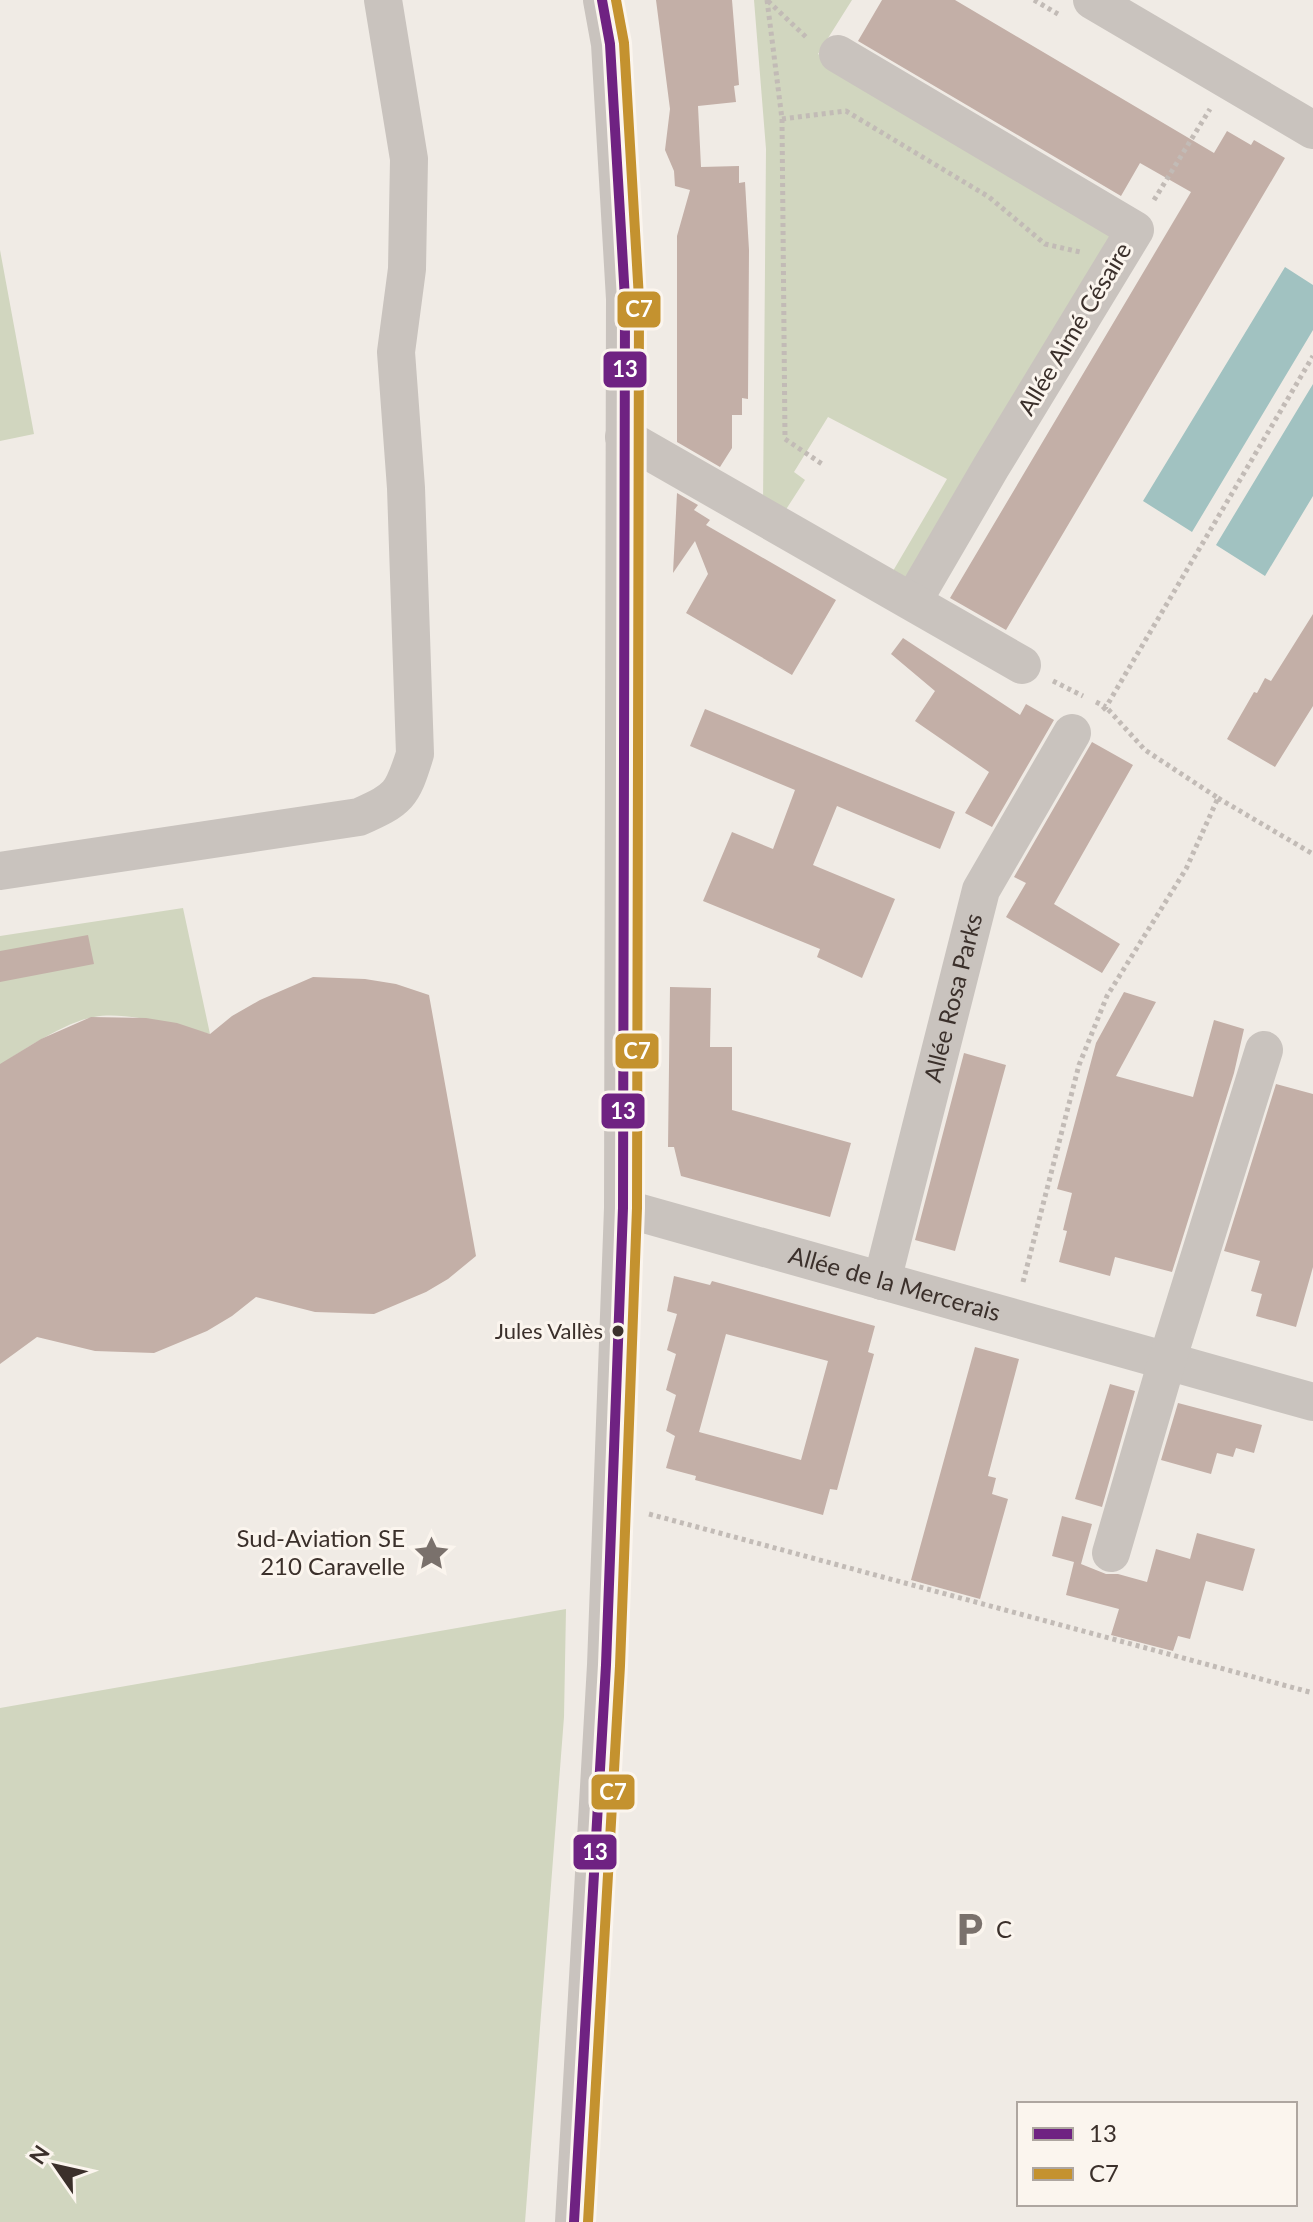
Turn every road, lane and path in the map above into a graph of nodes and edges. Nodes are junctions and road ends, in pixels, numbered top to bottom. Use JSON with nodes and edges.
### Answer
{"nodes":[{"id":1,"x":383,"y":0,"type":"edge"},
{"id":2,"x":602,"y":0,"type":"edge"},
{"id":3,"x":767,"y":0,"type":"edge"},
{"id":4,"x":1092,"y":0,"type":"edge"},
{"id":5,"x":838,"y":54,"type":"joint"},
{"id":6,"x":1212,"y":105,"type":"dead end"},
{"id":7,"x":782,"y":119,"type":"junction"},
{"id":8,"x":1313,"y":130,"type":"edge"},
{"id":9,"x":1135,"y":230,"type":"junction"},
{"id":10,"x":1112,"y":270,"type":"junction"},
{"id":11,"x":1313,"y":356,"type":"edge"},
{"id":12,"x":624,"y":437,"type":"junction"},
{"id":13,"x":822,"y":464,"type":"dead end"},
{"id":14,"x":913,"y":601,"type":"junction"},
{"id":15,"x":1022,"y":665,"type":"joint"},
{"id":16,"x":1106,"y":707,"type":"junction"},
{"id":17,"x":1072,"y":733,"type":"joint"},
{"id":18,"x":1218,"y":798,"type":"junction"},
{"id":19,"x":1313,"y":854,"type":"edge"},
{"id":20,"x":0,"y":871,"type":"edge"},
{"id":21,"x":1264,"y":1050,"type":"dead end"},
{"id":22,"x":623,"y":1208,"type":"junction"},
{"id":23,"x":882,"y":1281,"type":"junction"},
{"id":24,"x":1014,"y":1318,"type":"junction"},
{"id":25,"x":1167,"y":1361,"type":"junction"},
{"id":26,"x":1313,"y":1402,"type":"edge"},
{"id":27,"x":613,"y":1504,"type":"junction"},
{"id":28,"x":1111,"y":1553,"type":"dead end"},
{"id":29,"x":1313,"y":1693,"type":"edge"},
{"id":30,"x":574,"y":2222,"type":"edge"}],
"edges":[{"from":1,"to":20,"type":"street"},
{"from":2,"to":12,"type":"street"},
{"from":3,"to":5,"type":"path"},
{"from":3,"to":7,"type":"path"},
{"from":4,"to":8,"type":"street"},
{"from":5,"to":9,"type":"street","name":"Allée Aimé Césaire"},
{"from":6,"to":9,"type":"path"},
{"from":7,"to":10,"type":"path"},
{"from":7,"to":13,"type":"path"},
{"from":9,"to":10,"type":"street","name":"Allée Aimé Césaire"},
{"from":10,"to":14,"type":"street","name":"Allée Aimé Césaire"},
{"from":11,"to":16,"type":"path"},
{"from":12,"to":14,"type":"street"},
{"from":12,"to":22,"type":"street"},
{"from":14,"to":15,"type":"street"},
{"from":15,"to":16,"type":"path"},
{"from":16,"to":17,"type":"path"},
{"from":16,"to":18,"type":"path"},
{"from":17,"to":23,"type":"street","name":"Allée Rosa Parks"},
{"from":18,"to":19,"type":"path"},
{"from":18,"to":24,"type":"path"},
{"from":21,"to":25,"type":"street"},
{"from":22,"to":23,"type":"street","name":"Allée de la Mercerais"},
{"from":22,"to":27,"type":"street"},
{"from":23,"to":24,"type":"street","name":"Allée de la Mercerais"},
{"from":24,"to":25,"type":"street","name":"Allée de la Mercerais"},
{"from":25,"to":26,"type":"street","name":"Allée de la Mercerais"},
{"from":25,"to":28,"type":"street"},
{"from":27,"to":29,"type":"path"},
{"from":27,"to":30,"type":"street"}]}
